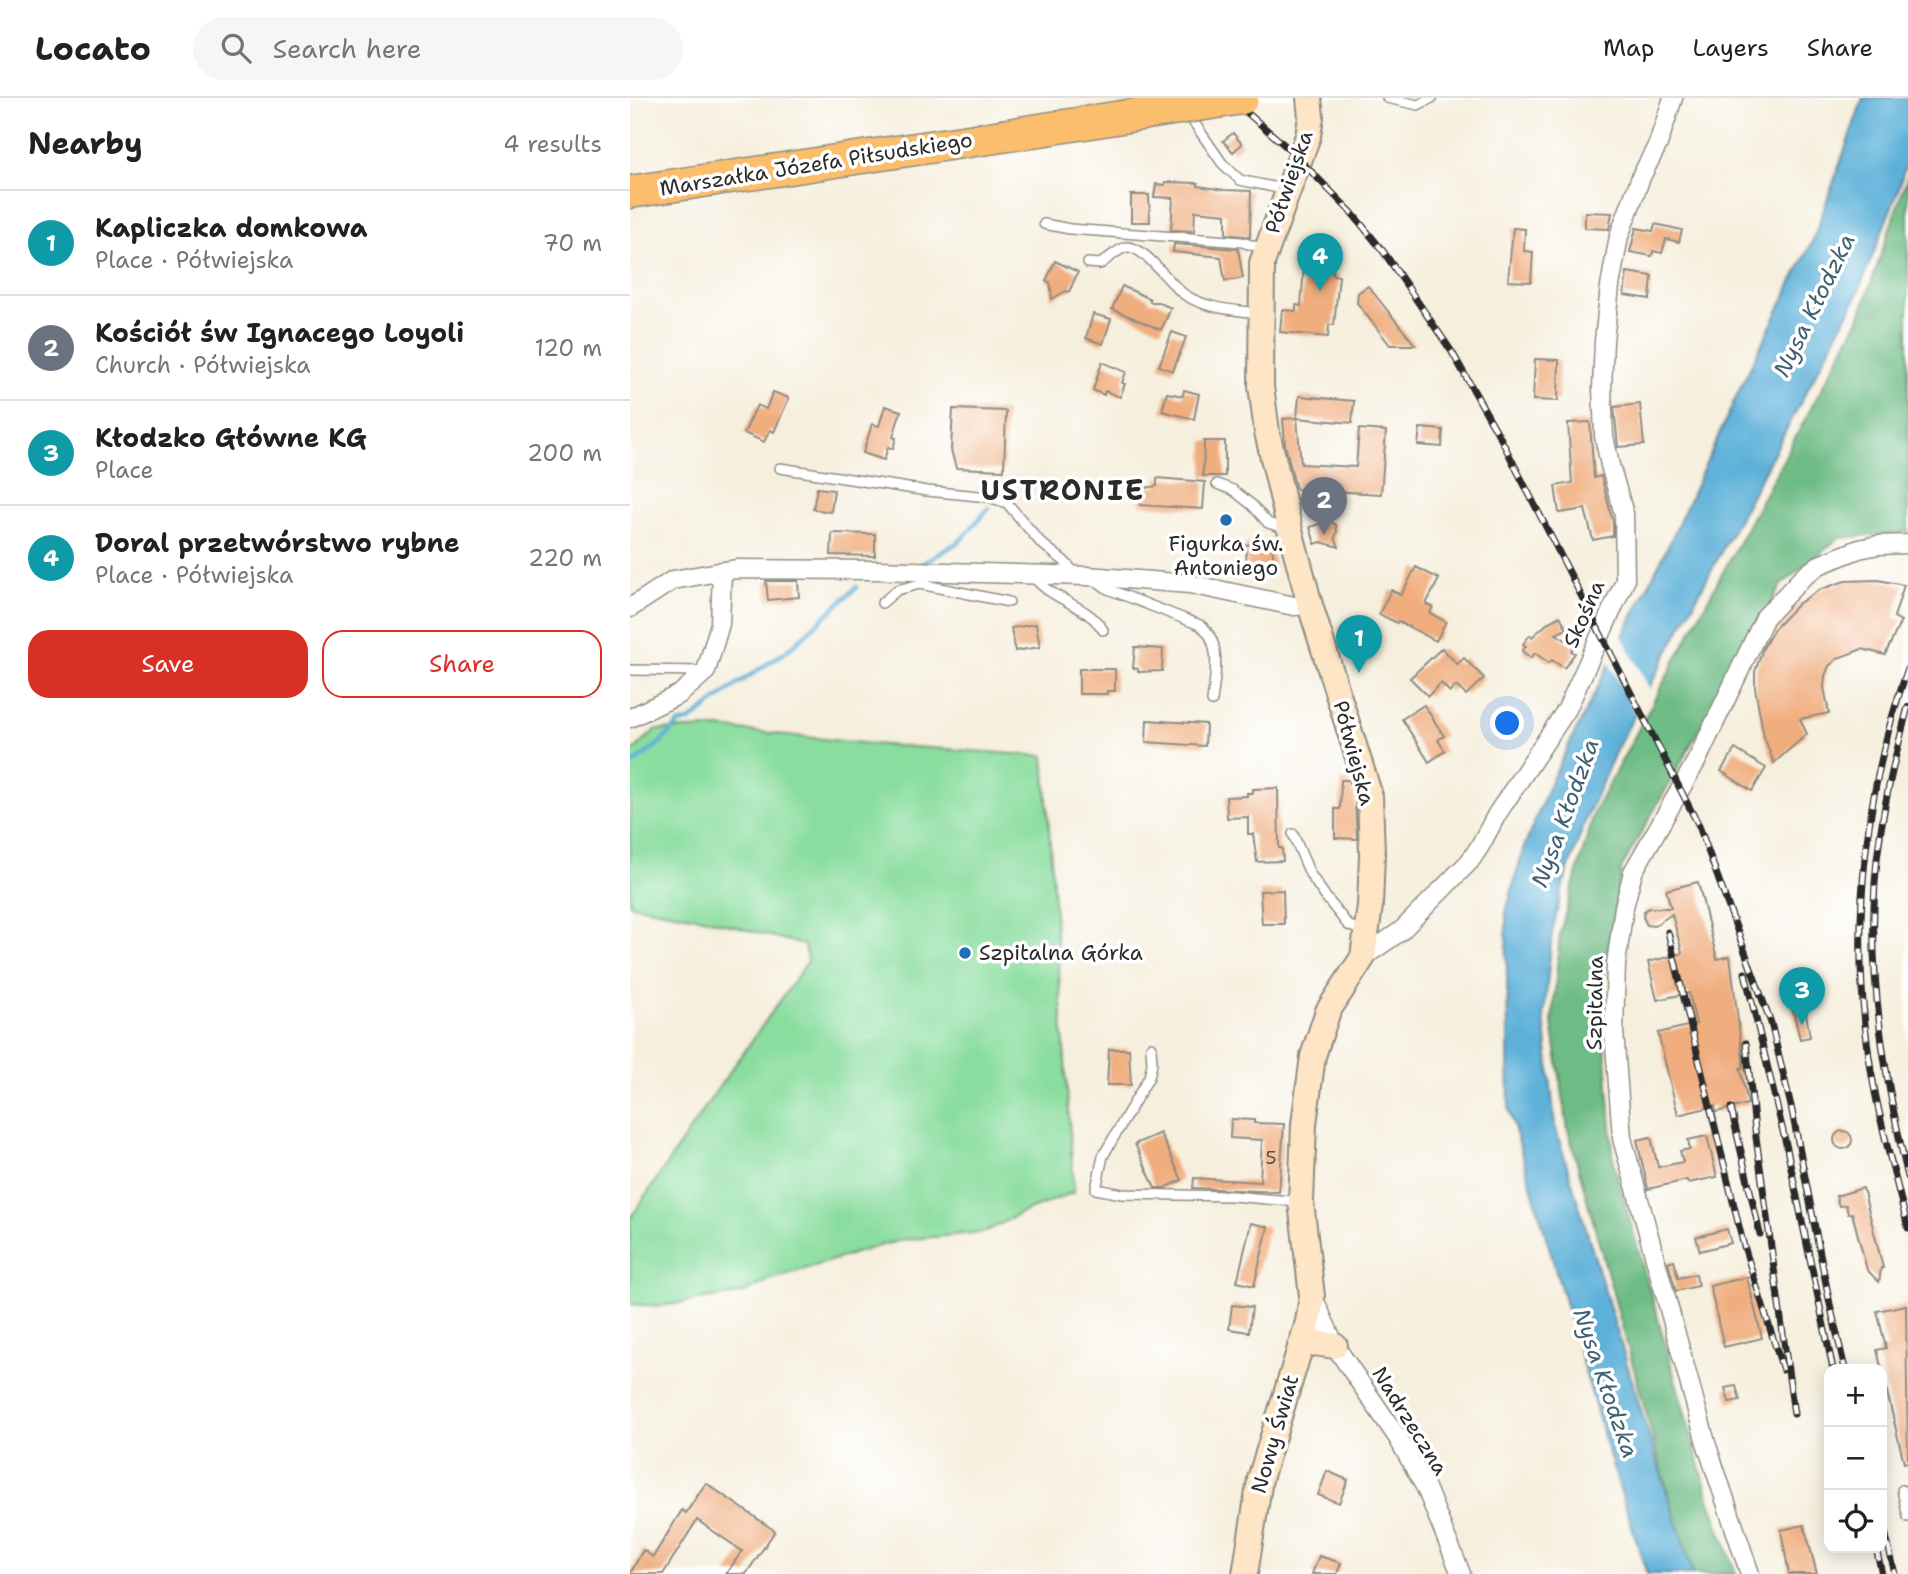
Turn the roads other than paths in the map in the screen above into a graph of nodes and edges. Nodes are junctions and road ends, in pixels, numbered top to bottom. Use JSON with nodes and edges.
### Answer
{"nodes":[{"id":1,"x":1178,"y":98,"type":"edge"},
{"id":2,"x":1242,"y":98,"type":"edge"},
{"id":3,"x":1310,"y":98,"type":"edge"},
{"id":4,"x":1387,"y":98,"type":"edge"},
{"id":5,"x":1432,"y":98,"type":"edge"},
{"id":6,"x":1673,"y":98,"type":"edge"},
{"id":7,"x":1287,"y":190,"type":"junction"},
{"id":8,"x":630,"y":192,"type":"edge"},
{"id":9,"x":1044,"y":224,"type":"dead end"},
{"id":10,"x":1266,"y":249,"type":"junction"},
{"id":11,"x":1087,"y":263,"type":"dead end"},
{"id":12,"x":1262,"y":313,"type":"junction"},
{"id":13,"x":780,"y":468,"type":"dead end"},
{"id":14,"x":1217,"y":484,"type":"dead end"},
{"id":15,"x":1290,"y":530,"type":"junction"},
{"id":16,"x":1908,"y":544,"type":"edge"},
{"id":17,"x":722,"y":571,"type":"junction"},
{"id":18,"x":1032,"y":575,"type":"junction"},
{"id":19,"x":1084,"y":576,"type":"junction"},
{"id":20,"x":920,"y":578,"type":"junction"},
{"id":21,"x":1009,"y":602,"type":"dead end"},
{"id":22,"x":882,"y":603,"type":"dead end"},
{"id":23,"x":1311,"y":605,"type":"junction"},
{"id":24,"x":630,"y":608,"type":"edge"},
{"id":25,"x":1103,"y":630,"type":"dead end"},
{"id":26,"x":630,"y":670,"type":"edge"},
{"id":27,"x":706,"y":671,"type":"junction"},
{"id":28,"x":1212,"y":701,"type":"dead end"},
{"id":29,"x":630,"y":718,"type":"edge"},
{"id":30,"x":1293,"y":834,"type":"dead end"},
{"id":31,"x":1365,"y":945,"type":"junction"},
{"id":32,"x":1150,"y":1046,"type":"dead end"},
{"id":33,"x":1301,"y":1202,"type":"junction"},
{"id":34,"x":1312,"y":1296,"type":"junction"},
{"id":35,"x":1335,"y":1346,"type":"junction"},
{"id":36,"x":1300,"y":1347,"type":"junction"},
{"id":37,"x":1902,"y":1490,"type":"dead end"},
{"id":38,"x":1907,"y":1511,"type":"edge"},
{"id":39,"x":1245,"y":1574,"type":"edge"},
{"id":40,"x":1461,"y":1574,"type":"edge"},
{"id":41,"x":1750,"y":1574,"type":"edge"}],
"edges":[{"from":1,"to":7,"type":"lane"},
{"from":2,"to":8,"type":"highway","name":"Marszałka Józefa Piłsudskiego","bridge":true},
{"from":3,"to":7,"type":"street","name":"Półwiejska"},
{"from":4,"to":5,"type":"lane"},
{"from":6,"to":31,"type":"street","name":"Skośna"},
{"from":7,"to":10,"type":"street","name":"Półwiejska"},
{"from":9,"to":10,"type":"lane"},
{"from":10,"to":12,"type":"street","name":"Półwiejska"},
{"from":11,"to":12,"type":"lane"},
{"from":12,"to":15,"type":"street","name":"Półwiejska"},
{"from":13,"to":19,"type":"lane"},
{"from":14,"to":15,"type":"lane"},
{"from":15,"to":23,"type":"street","name":"Półwiejska"},
{"from":16,"to":41,"type":"street","name":"Szpitalna"},
{"from":17,"to":20,"type":"street"},
{"from":17,"to":24,"type":"street"},
{"from":17,"to":27,"type":"street"},
{"from":18,"to":19,"type":"street"},
{"from":18,"to":20,"type":"street"},
{"from":18,"to":25,"type":"lane"},
{"from":19,"to":23,"type":"street"},
{"from":19,"to":28,"type":"lane"},
{"from":20,"to":21,"type":"lane"},
{"from":20,"to":22,"type":"lane"},
{"from":23,"to":31,"type":"street","name":"Półwiejska"},
{"from":26,"to":27,"type":"lane"},
{"from":27,"to":29,"type":"street"},
{"from":30,"to":31,"type":"lane"},
{"from":31,"to":33,"type":"street","name":"Półwiejska"},
{"from":32,"to":33,"type":"lane"},
{"from":33,"to":34,"type":"street","name":"Półwiejska"},
{"from":34,"to":35,"type":"street","name":"Nadrzeczna"},
{"from":34,"to":36,"type":"street","name":"Nowy Świat"},
{"from":35,"to":36,"type":"street"},
{"from":35,"to":40,"type":"street","name":"Nadrzeczna"},
{"from":36,"to":39,"type":"street","name":"Nowy Świat"},
{"from":37,"to":38,"type":"lane"}]}
